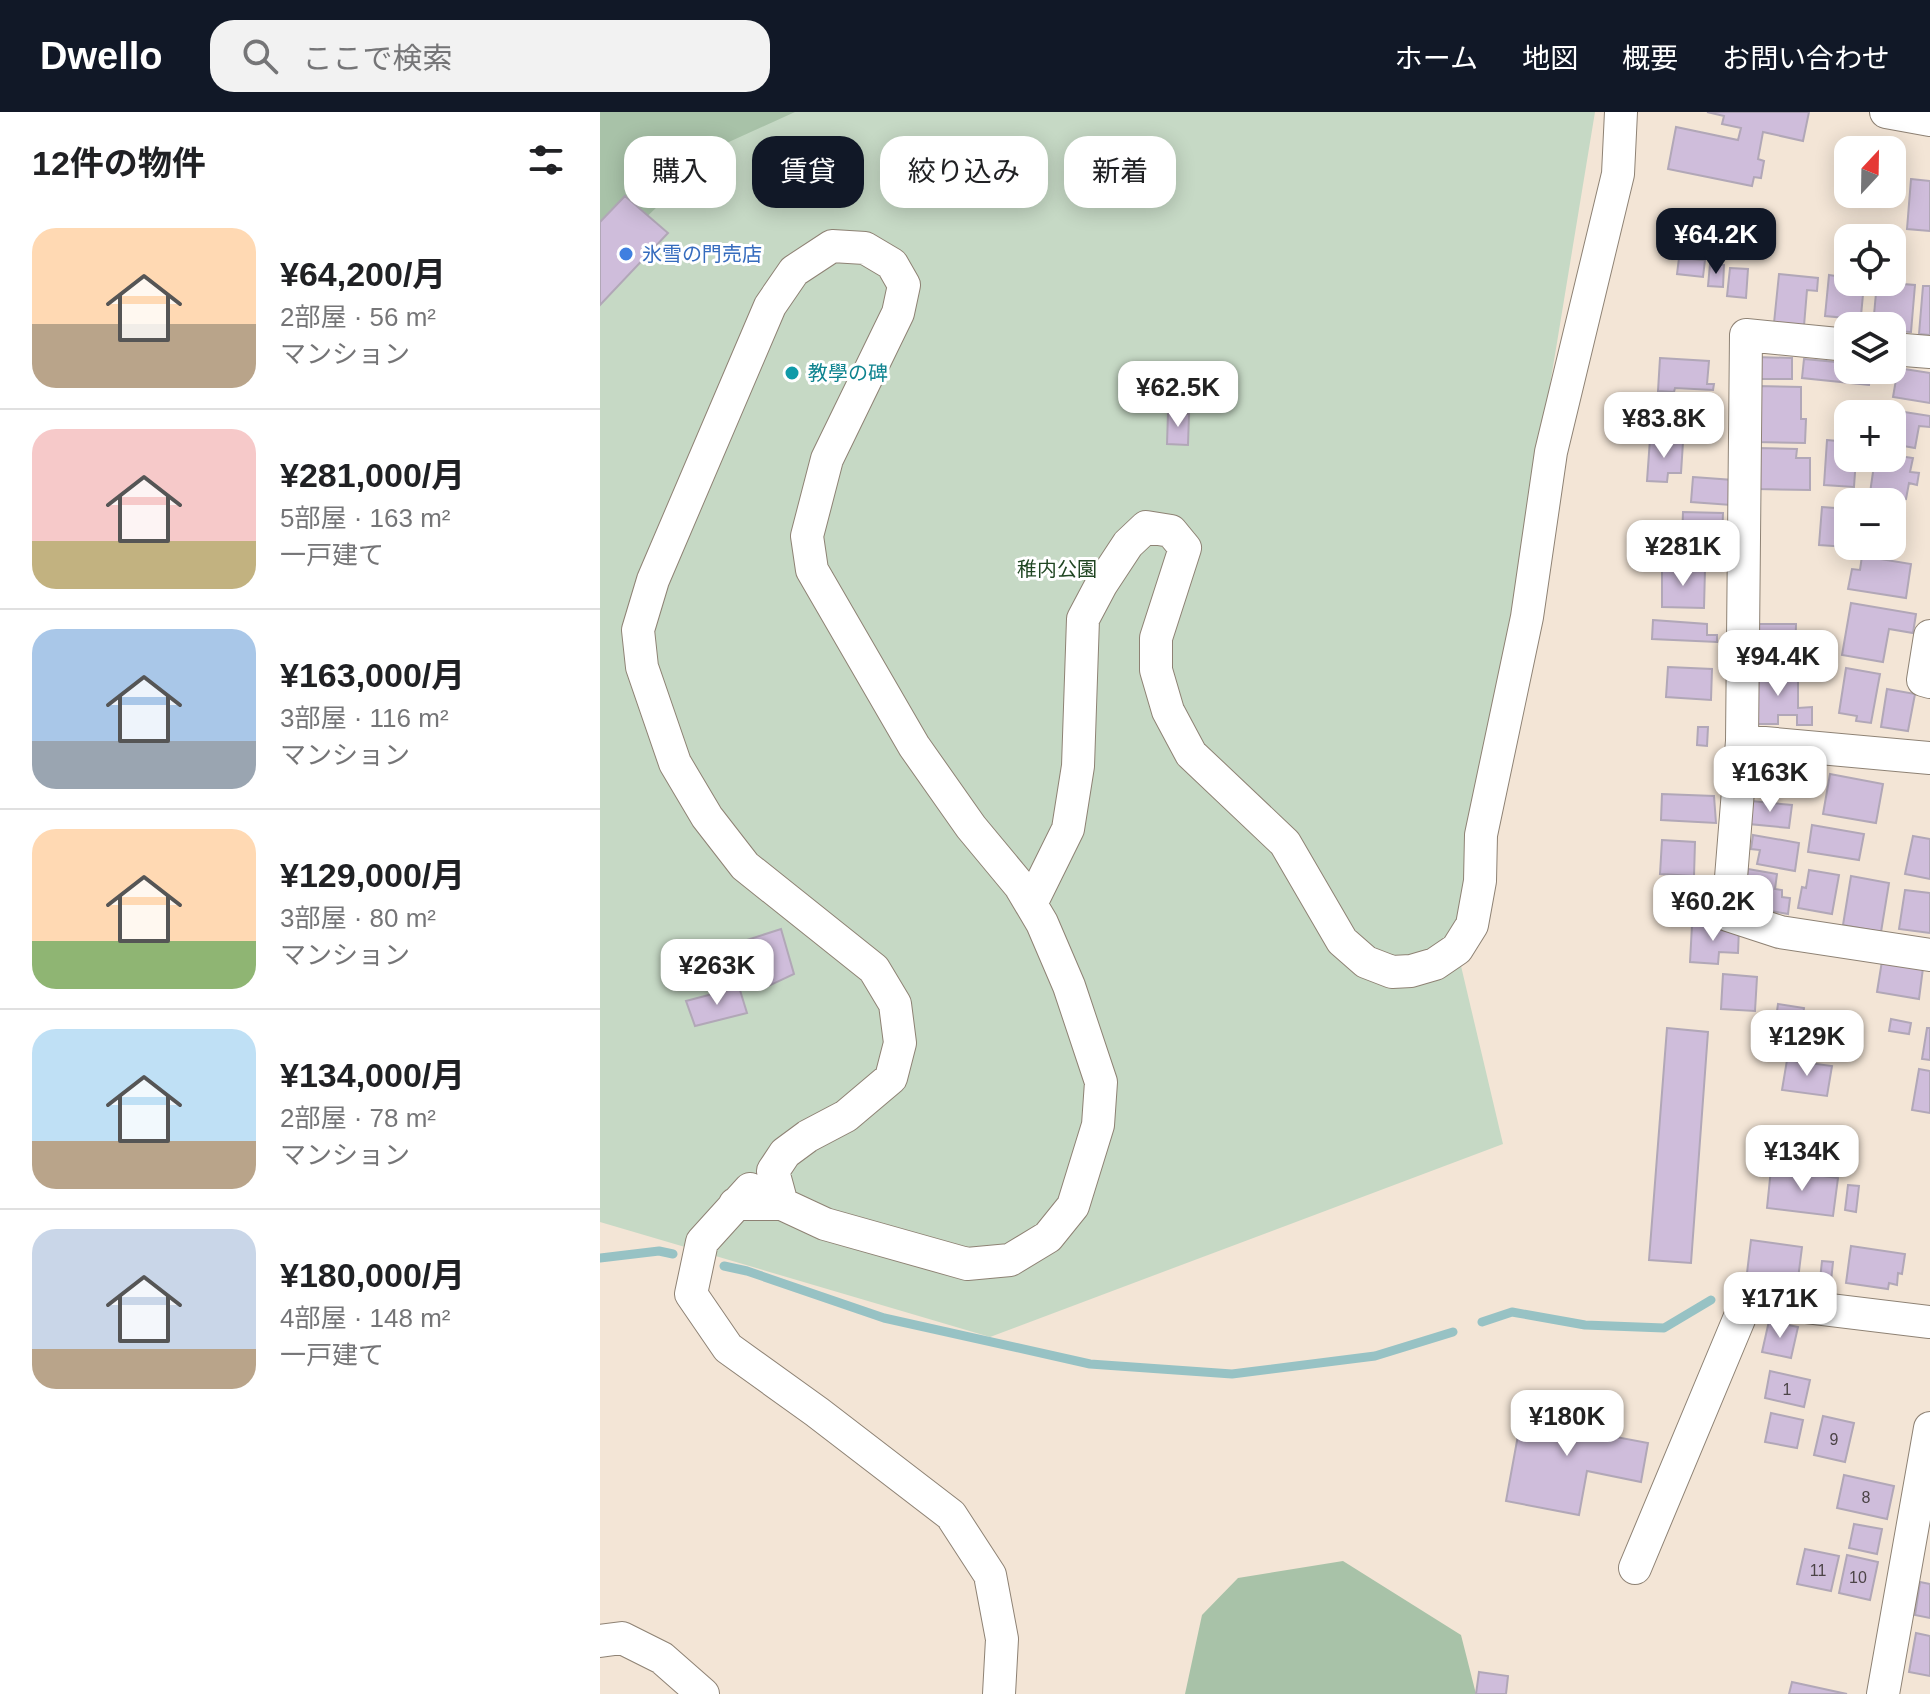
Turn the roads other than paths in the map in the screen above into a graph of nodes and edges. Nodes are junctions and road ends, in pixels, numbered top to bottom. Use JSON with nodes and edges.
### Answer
{"nodes":[{"id":1,"x":1621,"y":112,"type":"edge"},
{"id":2,"x":1886,"y":112,"type":"edge"},
{"id":3,"x":1930,"y":120,"type":"edge"},
{"id":4,"x":1834,"y":344,"type":"edge"},
{"id":5,"x":1906,"y":350,"type":"edge"},
{"id":6,"x":1930,"y":352,"type":"edge"},
{"id":7,"x":1930,"y":636,"type":"edge"},
{"id":8,"x":1930,"y":682,"type":"edge"},
{"id":9,"x":1742,"y":741,"type":"junction"},
{"id":10,"x":1929,"y":749,"type":"edge"},
{"id":11,"x":1031,"y":904,"type":"junction"},
{"id":12,"x":1930,"y":955,"type":"edge"},
{"id":13,"x":785,"y":1153,"type":"junction"},
{"id":14,"x":735,"y":1204,"type":"junction"},
{"id":15,"x":782,"y":1204,"type":"junction"},
{"id":16,"x":1930,"y":1322,"type":"edge"},
{"id":17,"x":1930,"y":1428,"type":"edge"},
{"id":18,"x":1635,"y":1568,"type":"dead end"},
{"id":19,"x":600,"y":1641,"type":"edge"},
{"id":20,"x":703,"y":1694,"type":"edge"},
{"id":21,"x":999,"y":1694,"type":"edge"},
{"id":22,"x":1883,"y":1694,"type":"edge"}],
"edges":[{"from":1,"to":11,"type":"street"},
{"from":2,"to":3,"type":"street"},
{"from":4,"to":9,"type":"street"},
{"from":5,"to":6,"type":"street"},
{"from":7,"to":8,"type":"street"},
{"from":9,"to":10,"type":"street"},
{"from":9,"to":12,"type":"street"},
{"from":11,"to":13,"type":"street"},
{"from":11,"to":15,"type":"street"},
{"from":13,"to":14,"type":"street"},
{"from":13,"to":15,"type":"street"},
{"from":14,"to":15,"type":"street"},
{"from":14,"to":21,"type":"street"},
{"from":16,"to":18,"type":"street"},
{"from":17,"to":22,"type":"street"},
{"from":19,"to":20,"type":"street"}]}
